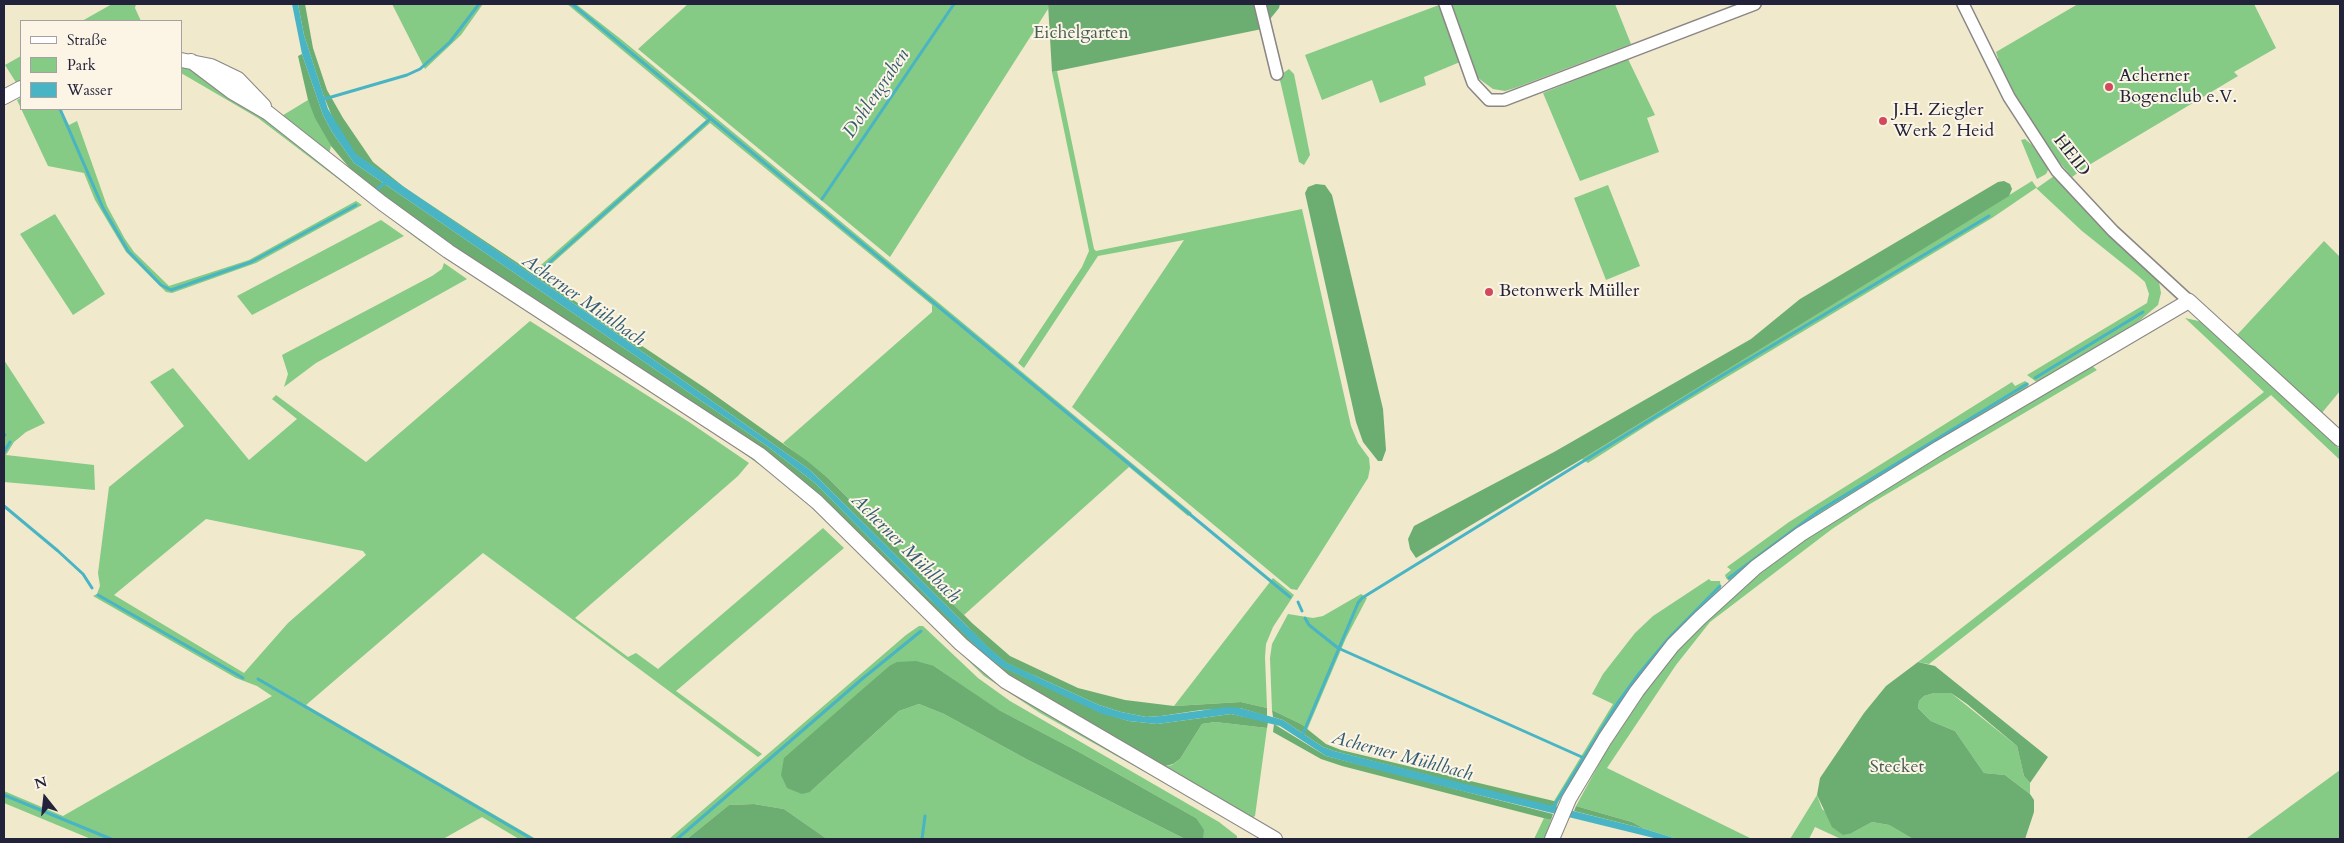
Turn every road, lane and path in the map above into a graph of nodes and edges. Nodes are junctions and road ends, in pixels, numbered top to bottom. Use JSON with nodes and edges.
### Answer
{"nodes":[{"id":1,"x":1260,"y":4,"type":"edge"},
{"id":2,"x":1445,"y":4,"type":"edge"},
{"id":3,"x":1755,"y":4,"type":"edge"},
{"id":4,"x":1963,"y":4,"type":"edge"},
{"id":5,"x":186,"y":61,"type":"edge"},
{"id":6,"x":1277,"y":74,"type":"dead end"},
{"id":7,"x":20,"y":89,"type":"edge"},
{"id":8,"x":4,"y":97,"type":"edge"},
{"id":9,"x":2189,"y":301,"type":"junction"},
{"id":10,"x":2340,"y":440,"type":"edge"},
{"id":11,"x":1275,"y":839,"type":"edge"},
{"id":12,"x":1552,"y":839,"type":"edge"}],
"edges":[{"from":1,"to":6,"type":"street"},
{"from":2,"to":3,"type":"street"},
{"from":4,"to":9,"type":"street","name":"HEID"},
{"from":5,"to":11,"type":"street"},
{"from":7,"to":8,"type":"street"},
{"from":9,"to":10,"type":"street"},
{"from":9,"to":12,"type":"street"}]}
